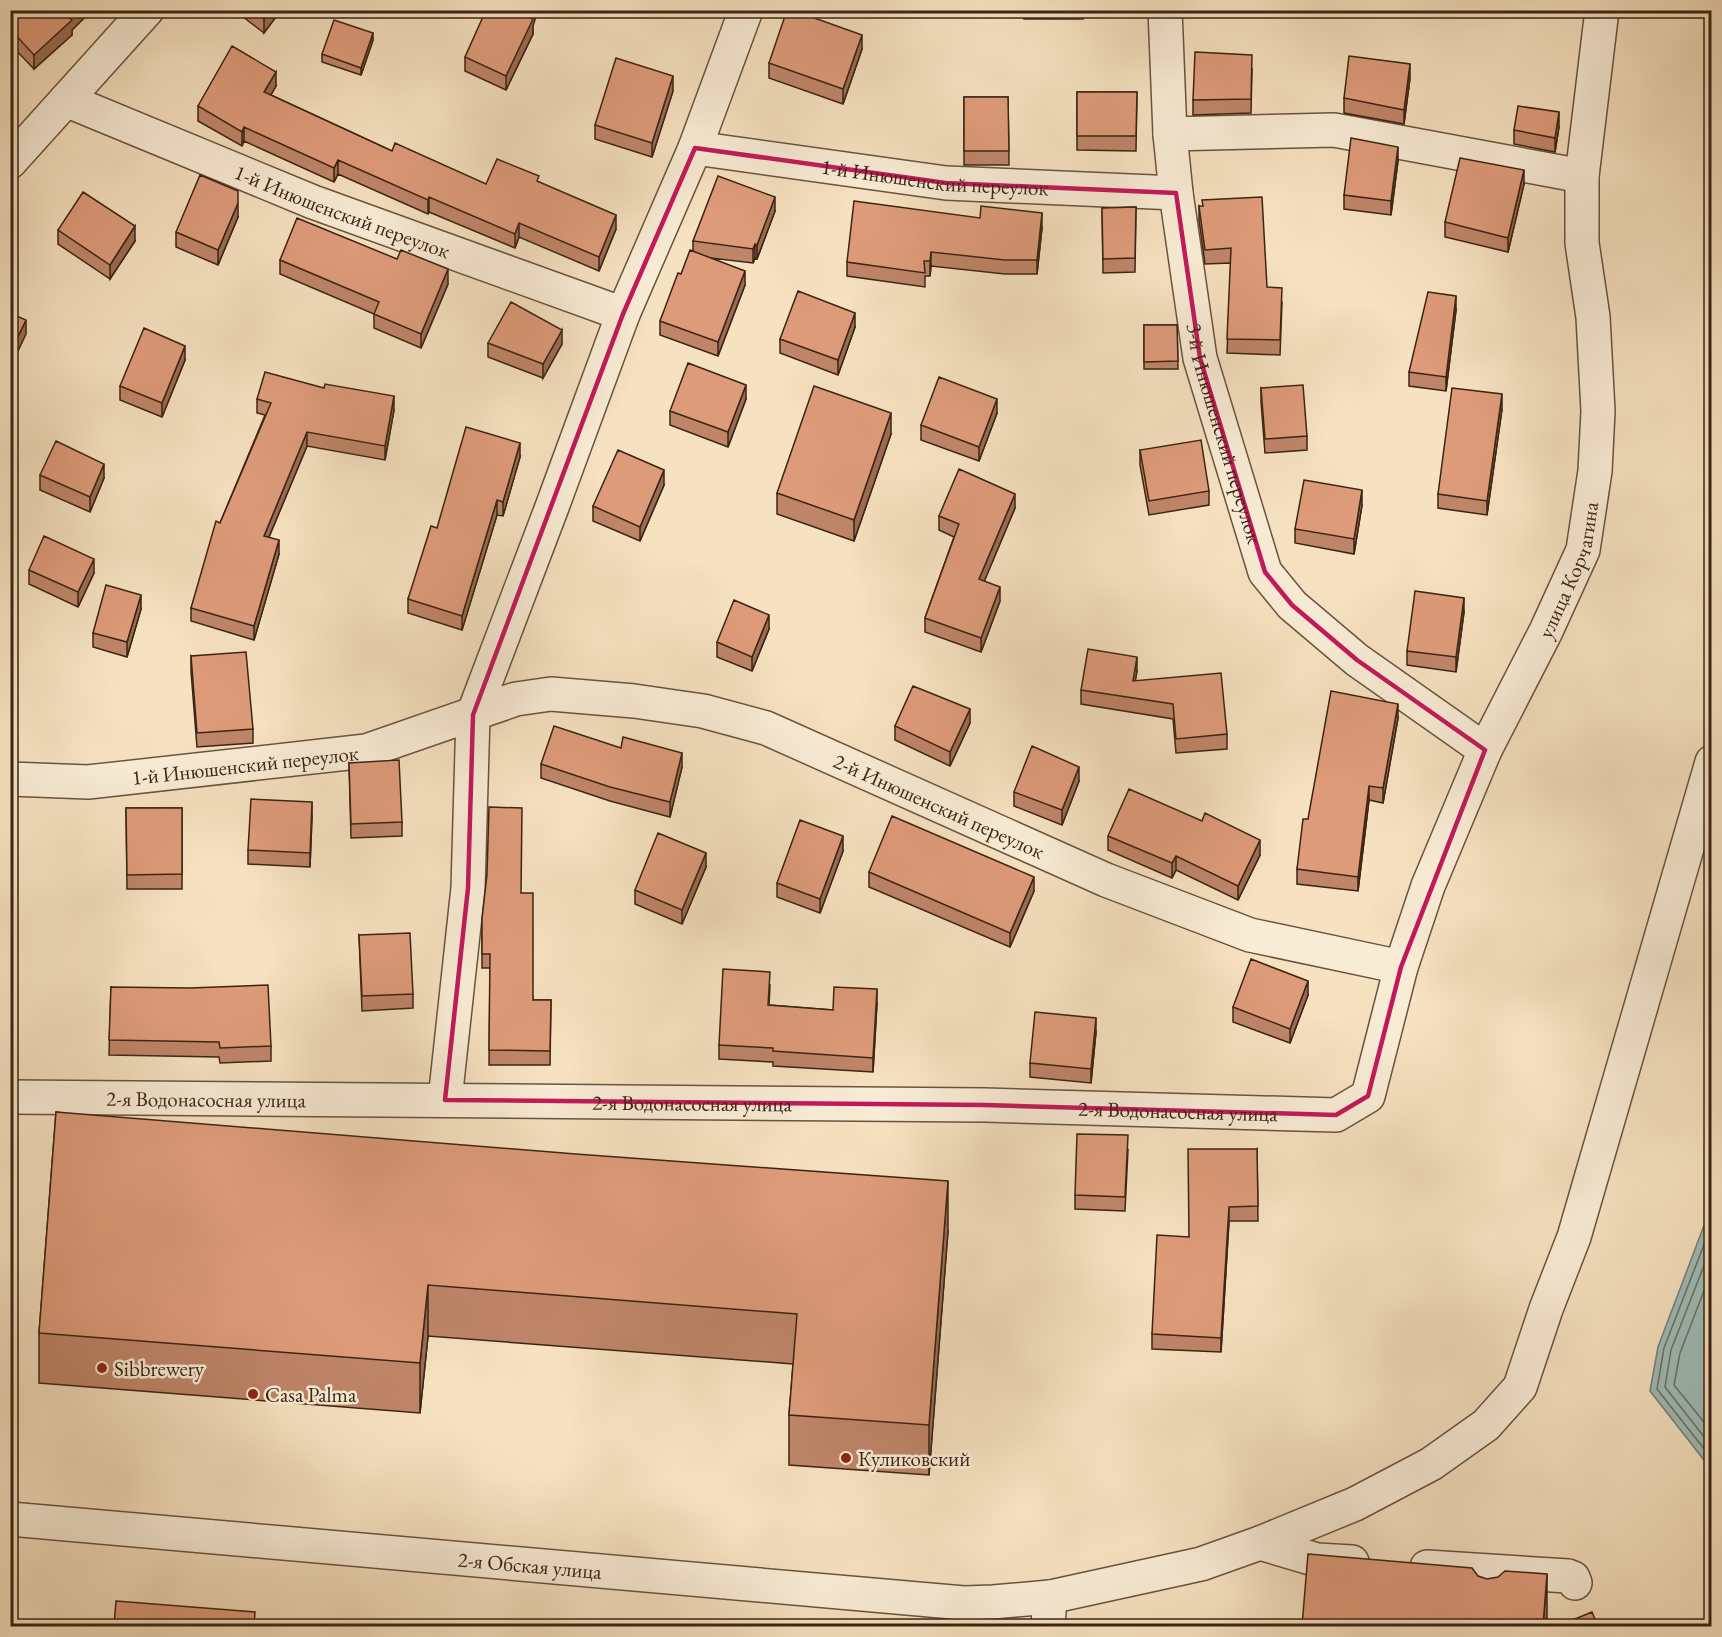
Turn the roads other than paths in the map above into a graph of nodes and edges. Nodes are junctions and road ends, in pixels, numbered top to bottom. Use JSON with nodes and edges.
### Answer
{"nodes":[{"id":1,"x":147,"y":10,"type":"edge"},
{"id":2,"x":747,"y":10,"type":"edge"},
{"id":3,"x":1165,"y":10,"type":"edge"},
{"id":4,"x":1602,"y":10,"type":"edge"},
{"id":5,"x":66,"y":100,"type":"junction"},
{"id":6,"x":1170,"y":134,"type":"junction"},
{"id":7,"x":695,"y":148,"type":"junction"},
{"id":8,"x":10,"y":162,"type":"edge"},
{"id":9,"x":1582,"y":176,"type":"junction"},
{"id":10,"x":1176,"y":193,"type":"junction"},
{"id":11,"x":623,"y":314,"type":"junction"},
{"id":12,"x":473,"y":715,"type":"junction"},
{"id":13,"x":1485,"y":750,"type":"junction"},
{"id":14,"x":1712,"y":762,"type":"edge"},
{"id":15,"x":10,"y":779,"type":"edge"},
{"id":16,"x":1401,"y":967,"type":"junction"},
{"id":17,"x":10,"y":1096,"type":"edge"},
{"id":18,"x":1368,"y":1096,"type":"joint"},
{"id":19,"x":445,"y":1101,"type":"junction"},
{"id":20,"x":10,"y":1519,"type":"edge"},
{"id":21,"x":1260,"y":1542,"type":"junction"},
{"id":22,"x":1575,"y":1583,"type":"dead end"},
{"id":23,"x":1049,"y":1612,"type":"edge"}],
"edges":[{"from":1,"to":5,"type":"street"},
{"from":2,"to":7,"type":"street"},
{"from":3,"to":6,"type":"street","name":"3-й Инюшенский переулок"},
{"from":4,"to":9,"type":"street","name":"улица Корчагина"},
{"from":5,"to":8,"type":"street"},
{"from":5,"to":11,"type":"street","name":"1-й Инюшенский переулок"},
{"from":6,"to":9,"type":"street"},
{"from":6,"to":10,"type":"street","name":"3-й Инюшенский переулок"},
{"from":7,"to":10,"type":"street","name":"1-й Инюшенский переулок"},
{"from":7,"to":11,"type":"street"},
{"from":9,"to":13,"type":"street","name":"улица Корчагина"},
{"from":10,"to":13,"type":"street","name":"3-й Инюшенский переулок"},
{"from":11,"to":12,"type":"street"},
{"from":12,"to":15,"type":"street","name":"1-й Инюшенский переулок"},
{"from":12,"to":16,"type":"street","name":"2-й Инюшенский переулок"},
{"from":12,"to":19,"type":"street"},
{"from":13,"to":16,"type":"street","name":"улица Корчагина"},
{"from":14,"to":21,"type":"street","name":"2-я Обская улица"},
{"from":16,"to":18,"type":"street","name":"улица Корчагина"},
{"from":17,"to":19,"type":"street","name":"2-я Водонасосная улица"},
{"from":18,"to":19,"type":"street","name":"2-я Водонасосная улица"},
{"from":20,"to":23,"type":"street","name":"2-я Обская улица"},
{"from":21,"to":22,"type":"street"},
{"from":21,"to":23,"type":"street","name":"2-я Обская улица"}]}
